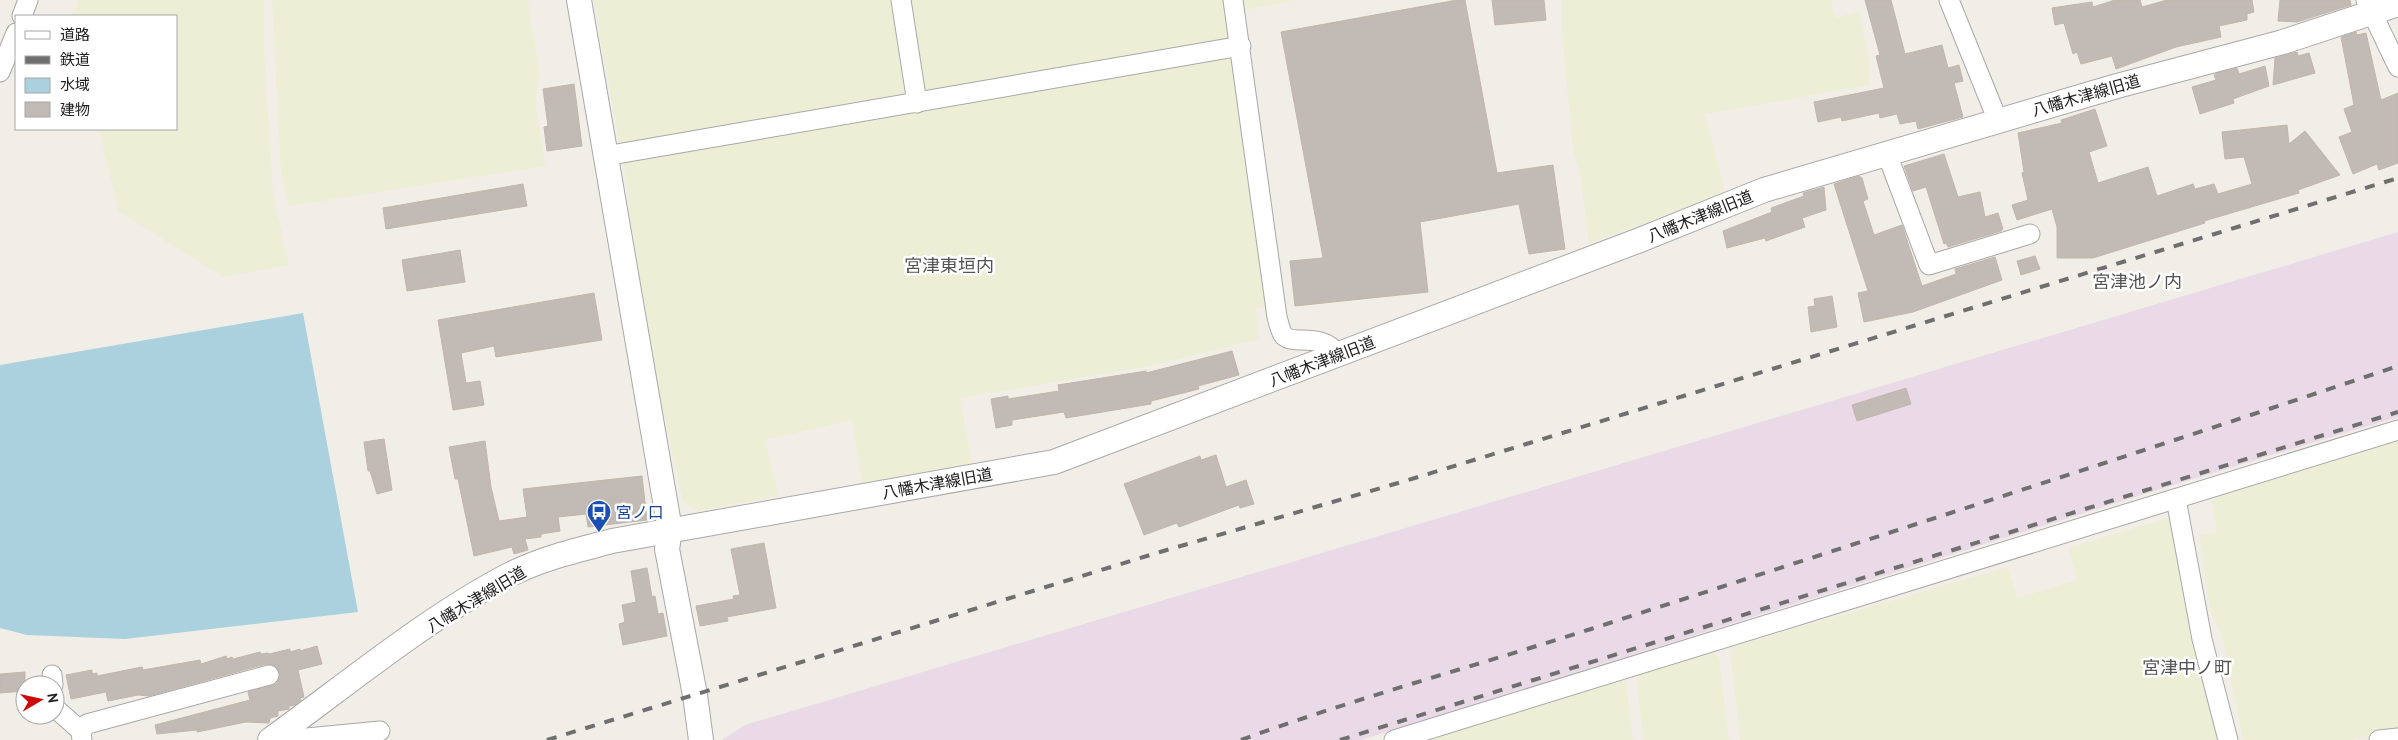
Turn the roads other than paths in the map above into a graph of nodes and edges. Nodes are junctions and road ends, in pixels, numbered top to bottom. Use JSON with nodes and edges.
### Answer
{"nodes":[{"id":1,"x":28,"y":0,"type":"edge"},
{"id":2,"x":579,"y":0,"type":"edge"},
{"id":3,"x":901,"y":0,"type":"edge"},
{"id":4,"x":1233,"y":0,"type":"edge"},
{"id":5,"x":1949,"y":0,"type":"edge"},
{"id":6,"x":2398,"y":4,"type":"edge"},
{"id":7,"x":2369,"y":6,"type":"edge"},
{"id":8,"x":22,"y":15,"type":"edge"},
{"id":9,"x":15,"y":35,"type":"edge"},
{"id":10,"x":1241,"y":46,"type":"junction"},
{"id":11,"x":2398,"y":67,"type":"edge"},
{"id":12,"x":0,"y":72,"type":"edge"},
{"id":13,"x":917,"y":103,"type":"junction"},
{"id":14,"x":1998,"y":121,"type":"junction"},
{"id":15,"x":1888,"y":154,"type":"junction"},
{"id":16,"x":605,"y":156,"type":"junction"},
{"id":17,"x":2030,"y":234,"type":"dead end"},
{"id":18,"x":1339,"y":354,"type":"junction"},
{"id":19,"x":2398,"y":430,"type":"edge"},
{"id":20,"x":2176,"y":499,"type":"junction"},
{"id":21,"x":670,"y":530,"type":"junction"},
{"id":22,"x":269,"y":675,"type":"dead end"},
{"id":23,"x":65,"y":718,"type":"edge"},
{"id":24,"x":380,"y":731,"type":"dead end"},
{"id":25,"x":82,"y":735,"type":"edge"},
{"id":26,"x":2398,"y":738,"type":"edge"},
{"id":27,"x":270,"y":740,"type":"edge"},
{"id":28,"x":286,"y":740,"type":"edge"},
{"id":29,"x":701,"y":740,"type":"edge"},
{"id":30,"x":1394,"y":740,"type":"edge"},
{"id":31,"x":2228,"y":740,"type":"edge"},
{"id":32,"x":2380,"y":740,"type":"edge"}],
"edges":[{"from":1,"to":8,"type":"street"},
{"from":2,"to":16,"type":"street"},
{"from":3,"to":13,"type":"street"},
{"from":4,"to":10,"type":"street"},
{"from":5,"to":14,"type":"street"},
{"from":6,"to":7,"type":"street","name":"八幡木津線旧道"},
{"from":7,"to":11,"type":"street"},
{"from":7,"to":14,"type":"street","name":"八幡木津線旧道"},
{"from":9,"to":12,"type":"street"},
{"from":10,"to":13,"type":"street"},
{"from":10,"to":18,"type":"street"},
{"from":13,"to":16,"type":"street"},
{"from":14,"to":15,"type":"street","name":"八幡木津線旧道"},
{"from":15,"to":17,"type":"street"},
{"from":15,"to":18,"type":"street","name":"八幡木津線旧道"},
{"from":16,"to":21,"type":"street"},
{"from":18,"to":21,"type":"street","name":"八幡木津線旧道"},
{"from":19,"to":20,"type":"street"},
{"from":20,"to":30,"type":"street"},
{"from":20,"to":31,"type":"street"},
{"from":21,"to":27,"type":"street","name":"八幡木津線旧道"},
{"from":21,"to":29,"type":"street"},
{"from":22,"to":25,"type":"street"},
{"from":23,"to":25,"type":"street"},
{"from":24,"to":28,"type":"street"},
{"from":26,"to":32,"type":"street"}]}
